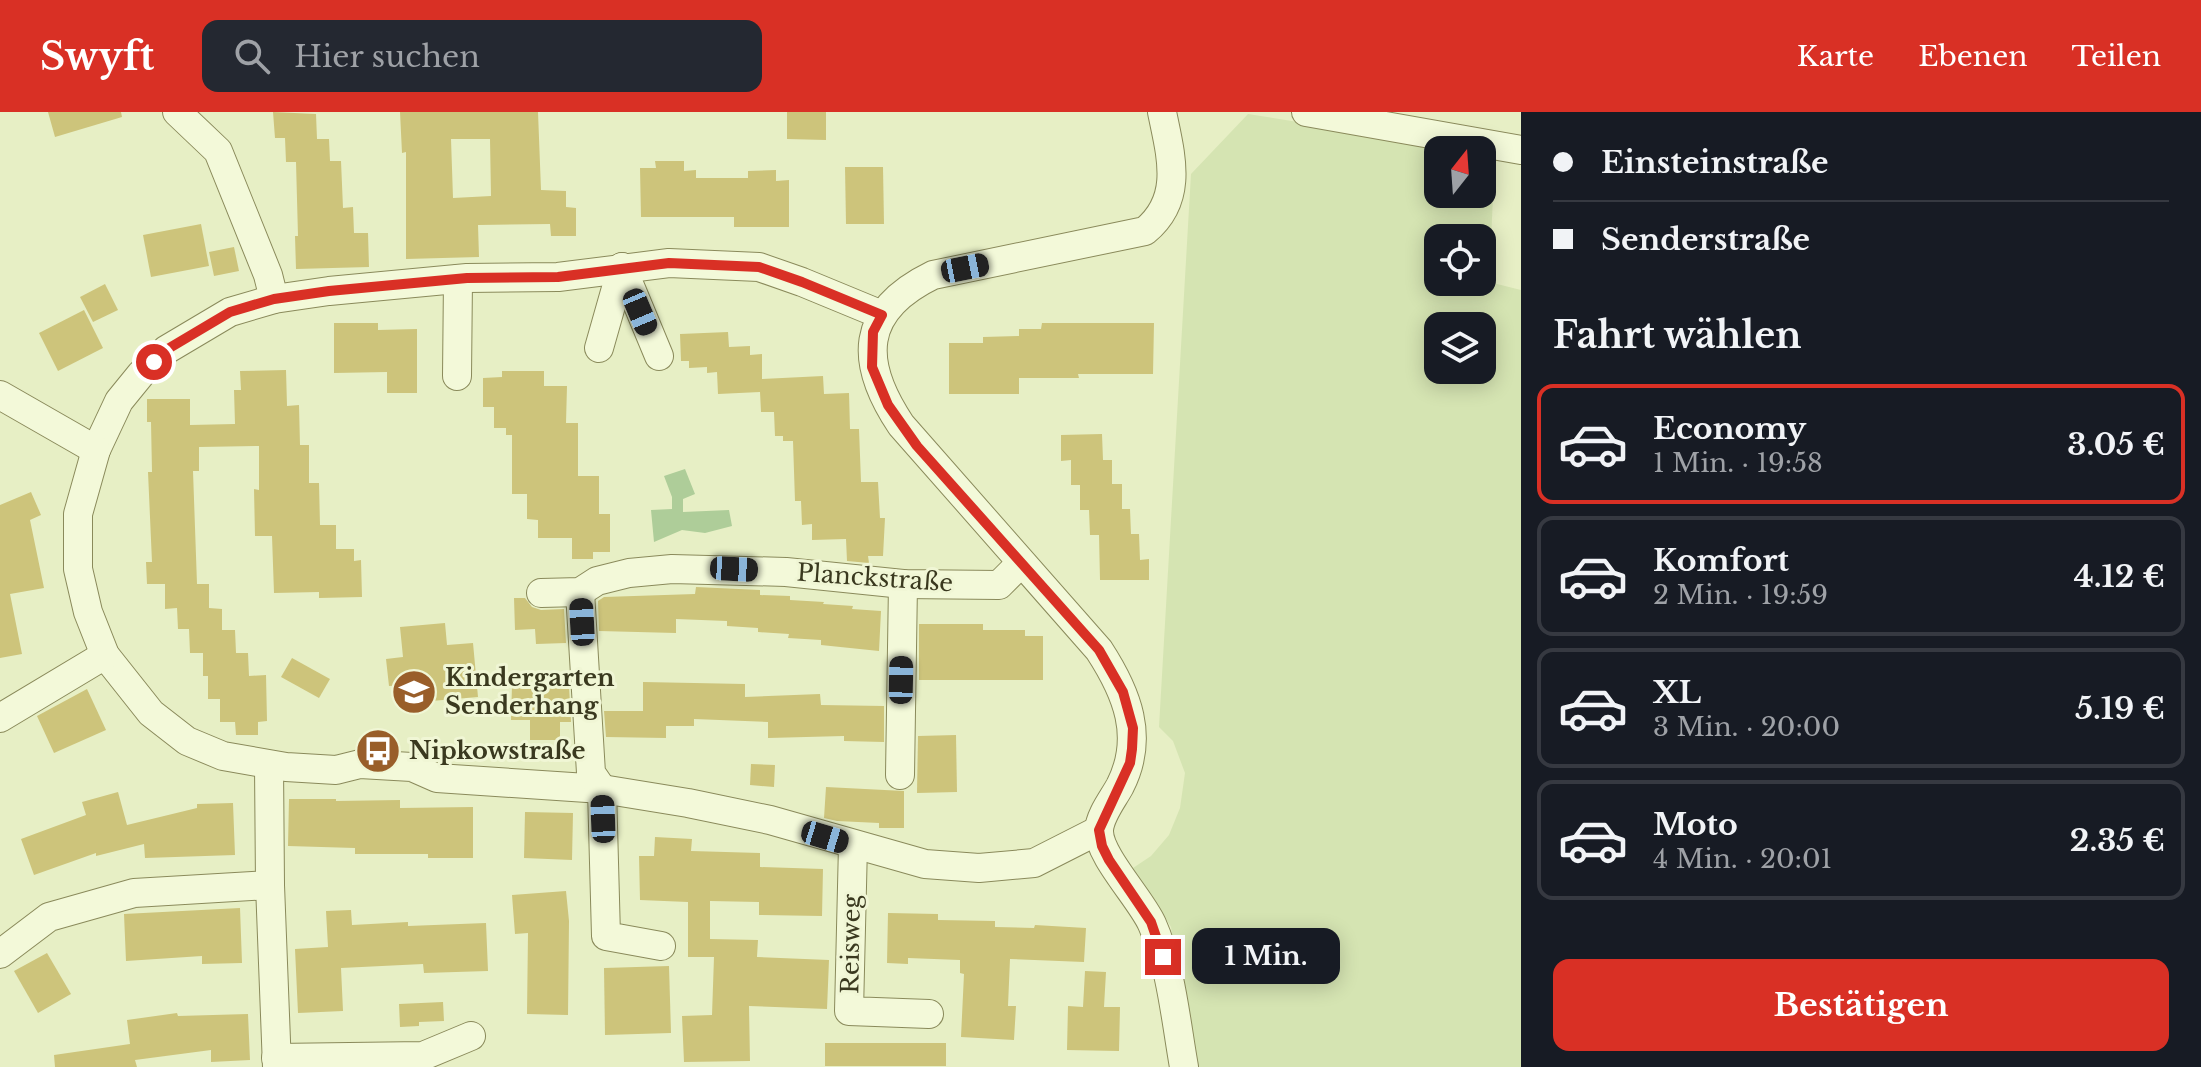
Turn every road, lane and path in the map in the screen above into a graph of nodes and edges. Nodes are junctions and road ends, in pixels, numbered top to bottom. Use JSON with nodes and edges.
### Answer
{"nodes":[{"id":1,"x":177,"y":112,"type":"edge"},
{"id":2,"x":1162,"y":112,"type":"edge"},
{"id":3,"x":1306,"y":112,"type":"edge"},
{"id":4,"x":1521,"y":150,"type":"edge"},
{"id":5,"x":622,"y":267,"type":"junction"},
{"id":6,"x":458,"y":279,"type":"junction"},
{"id":7,"x":274,"y":299,"type":"junction"},
{"id":8,"x":882,"y":315,"type":"junction"},
{"id":9,"x":599,"y":348,"type":"dead end"},
{"id":10,"x":659,"y":356,"type":"dead end"},
{"id":11,"x":457,"y":376,"type":"dead end"},
{"id":12,"x":0,"y":395,"type":"edge"},
{"id":13,"x":96,"y":450,"type":"junction"},
{"id":14,"x":1021,"y":563,"type":"junction"},
{"id":15,"x":903,"y":584,"type":"junction"},
{"id":16,"x":580,"y":592,"type":"junction"},
{"id":17,"x":541,"y":593,"type":"dead end"},
{"id":18,"x":105,"y":655,"type":"junction"},
{"id":19,"x":0,"y":718,"type":"edge"},
{"id":20,"x":269,"y":766,"type":"junction"},
{"id":21,"x":900,"y":775,"type":"dead end"},
{"id":22,"x":602,"y":789,"type":"junction"},
{"id":23,"x":1099,"y":830,"type":"junction"},
{"id":24,"x":853,"y":845,"type":"junction"},
{"id":25,"x":270,"y":885,"type":"junction"},
{"id":26,"x":661,"y":946,"type":"dead end"},
{"id":27,"x":0,"y":954,"type":"edge"},
{"id":28,"x":929,"y":1014,"type":"dead end"},
{"id":29,"x":471,"y":1036,"type":"dead end"},
{"id":30,"x":276,"y":1062,"type":"edge"},
{"id":31,"x":1184,"y":1067,"type":"edge"}],
"edges":[{"from":1,"to":7,"type":"street"},
{"from":2,"to":8,"type":"street"},
{"from":3,"to":4,"type":"street"},
{"from":5,"to":6,"type":"street"},
{"from":5,"to":8,"type":"street"},
{"from":5,"to":9,"type":"street"},
{"from":5,"to":10,"type":"street"},
{"from":6,"to":7,"type":"street"},
{"from":6,"to":11,"type":"street"},
{"from":7,"to":13,"type":"street"},
{"from":8,"to":14,"type":"street"},
{"from":12,"to":13,"type":"street"},
{"from":13,"to":18,"type":"street"},
{"from":14,"to":15,"type":"street","name":"Planckstraße"},
{"from":14,"to":23,"type":"street"},
{"from":15,"to":16,"type":"street","name":"Planckstraße"},
{"from":15,"to":21,"type":"street"},
{"from":16,"to":17,"type":"street"},
{"from":16,"to":22,"type":"street"},
{"from":18,"to":19,"type":"street"},
{"from":18,"to":20,"type":"street"},
{"from":20,"to":22,"type":"street"},
{"from":20,"to":25,"type":"street"},
{"from":22,"to":24,"type":"street"},
{"from":22,"to":26,"type":"street"},
{"from":23,"to":24,"type":"street"},
{"from":23,"to":31,"type":"street"},
{"from":24,"to":28,"type":"street","name":"Reisweg"},
{"from":25,"to":27,"type":"street"},
{"from":25,"to":30,"type":"street"},
{"from":29,"to":30,"type":"street"}]}
